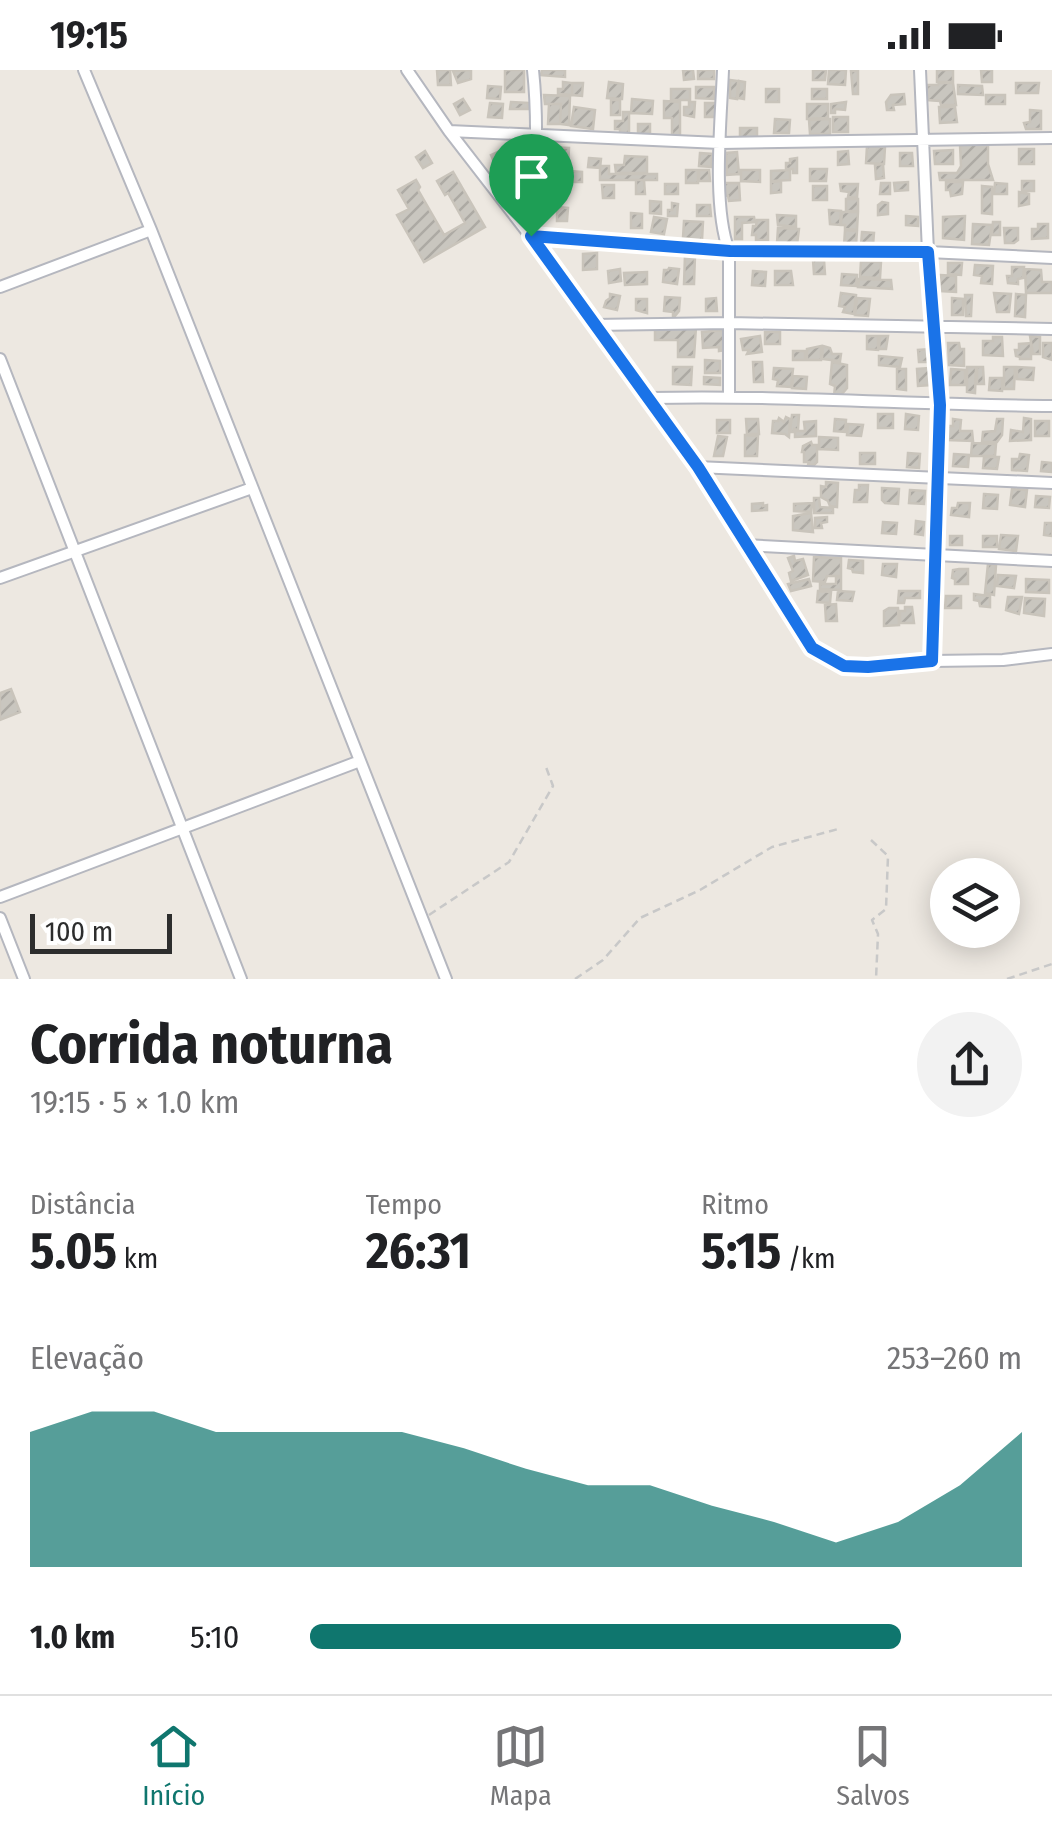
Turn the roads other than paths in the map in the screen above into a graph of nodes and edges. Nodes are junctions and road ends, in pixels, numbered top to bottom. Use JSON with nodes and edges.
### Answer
{"nodes":[{"id":1,"x":84,"y":70,"type":"edge"},
{"id":2,"x":407,"y":70,"type":"edge"},
{"id":3,"x":533,"y":70,"type":"edge"},
{"id":4,"x":723,"y":70,"type":"edge"},
{"id":5,"x":920,"y":70,"type":"edge"},
{"id":6,"x":449,"y":131,"type":"junction"},
{"id":7,"x":536,"y":134,"type":"junction"},
{"id":8,"x":1052,"y":138,"type":"edge"},
{"id":9,"x":924,"y":139,"type":"junction"},
{"id":10,"x":720,"y":143,"type":"junction"},
{"id":11,"x":151,"y":230,"type":"junction"},
{"id":12,"x":531,"y":236,"type":"junction"},
{"id":13,"x":730,"y":251,"type":"junction"},
{"id":14,"x":928,"y":252,"type":"junction"},
{"id":15,"x":1052,"y":258,"type":"edge"},
{"id":16,"x":0,"y":287,"type":"edge"},
{"id":17,"x":729,"y":323,"type":"junction"},
{"id":18,"x":593,"y":325,"type":"junction"},
{"id":19,"x":934,"y":328,"type":"junction"},
{"id":20,"x":1052,"y":329,"type":"edge"},
{"id":21,"x":0,"y":360,"type":"edge"},
{"id":22,"x":729,"y":396,"type":"junction"},
{"id":23,"x":650,"y":398,"type":"junction"},
{"id":24,"x":940,"y":405,"type":"junction"},
{"id":25,"x":1052,"y":406,"type":"edge"},
{"id":26,"x":698,"y":467,"type":"junction"},
{"id":27,"x":937,"y":477,"type":"junction"},
{"id":28,"x":1052,"y":483,"type":"edge"},
{"id":29,"x":252,"y":488,"type":"junction"},
{"id":30,"x":745,"y":544,"type":"junction"},
{"id":31,"x":74,"y":550,"type":"junction"},
{"id":32,"x":936,"y":554,"type":"junction"},
{"id":33,"x":1052,"y":561,"type":"edge"},
{"id":34,"x":0,"y":578,"type":"edge"},
{"id":35,"x":1052,"y":654,"type":"edge"},
{"id":36,"x":932,"y":661,"type":"junction"},
{"id":37,"x":360,"y":761,"type":"junction"},
{"id":38,"x":182,"y":828,"type":"junction"},
{"id":39,"x":0,"y":897,"type":"edge"},
{"id":40,"x":1,"y":924,"type":"edge"},
{"id":41,"x":24,"y":979,"type":"edge"},
{"id":42,"x":241,"y":979,"type":"edge"},
{"id":43,"x":446,"y":979,"type":"edge"}],
"edges":[{"from":1,"to":11,"type":"street"},
{"from":2,"to":6,"type":"street"},
{"from":3,"to":7,"type":"street"},
{"from":4,"to":10,"type":"street"},
{"from":5,"to":9,"type":"street"},
{"from":6,"to":7,"type":"street"},
{"from":6,"to":12,"type":"street"},
{"from":7,"to":10,"type":"street"},
{"from":7,"to":12,"type":"street"},
{"from":8,"to":9,"type":"street"},
{"from":9,"to":10,"type":"street"},
{"from":9,"to":14,"type":"street"},
{"from":10,"to":13,"type":"street"},
{"from":11,"to":16,"type":"street"},
{"from":11,"to":29,"type":"street"},
{"from":12,"to":13,"type":"street"},
{"from":12,"to":18,"type":"street"},
{"from":13,"to":14,"type":"street"},
{"from":13,"to":17,"type":"street"},
{"from":14,"to":15,"type":"street"},
{"from":14,"to":19,"type":"street"},
{"from":17,"to":18,"type":"street"},
{"from":17,"to":19,"type":"street"},
{"from":17,"to":22,"type":"street"},
{"from":18,"to":23,"type":"street"},
{"from":19,"to":20,"type":"street"},
{"from":19,"to":24,"type":"street"},
{"from":21,"to":31,"type":"street"},
{"from":22,"to":23,"type":"street"},
{"from":22,"to":24,"type":"street"},
{"from":23,"to":26,"type":"street"},
{"from":24,"to":25,"type":"street"},
{"from":24,"to":27,"type":"street"},
{"from":26,"to":27,"type":"street"},
{"from":26,"to":30,"type":"street"},
{"from":27,"to":28,"type":"street"},
{"from":27,"to":32,"type":"street"},
{"from":29,"to":31,"type":"street"},
{"from":29,"to":37,"type":"street"},
{"from":30,"to":32,"type":"street"},
{"from":30,"to":36,"type":"street"},
{"from":31,"to":34,"type":"street"},
{"from":31,"to":38,"type":"street"},
{"from":32,"to":33,"type":"street"},
{"from":32,"to":36,"type":"street"},
{"from":35,"to":36,"type":"street"},
{"from":37,"to":38,"type":"street"},
{"from":37,"to":43,"type":"street"},
{"from":38,"to":39,"type":"street"},
{"from":38,"to":42,"type":"street"},
{"from":40,"to":41,"type":"street"}]}
